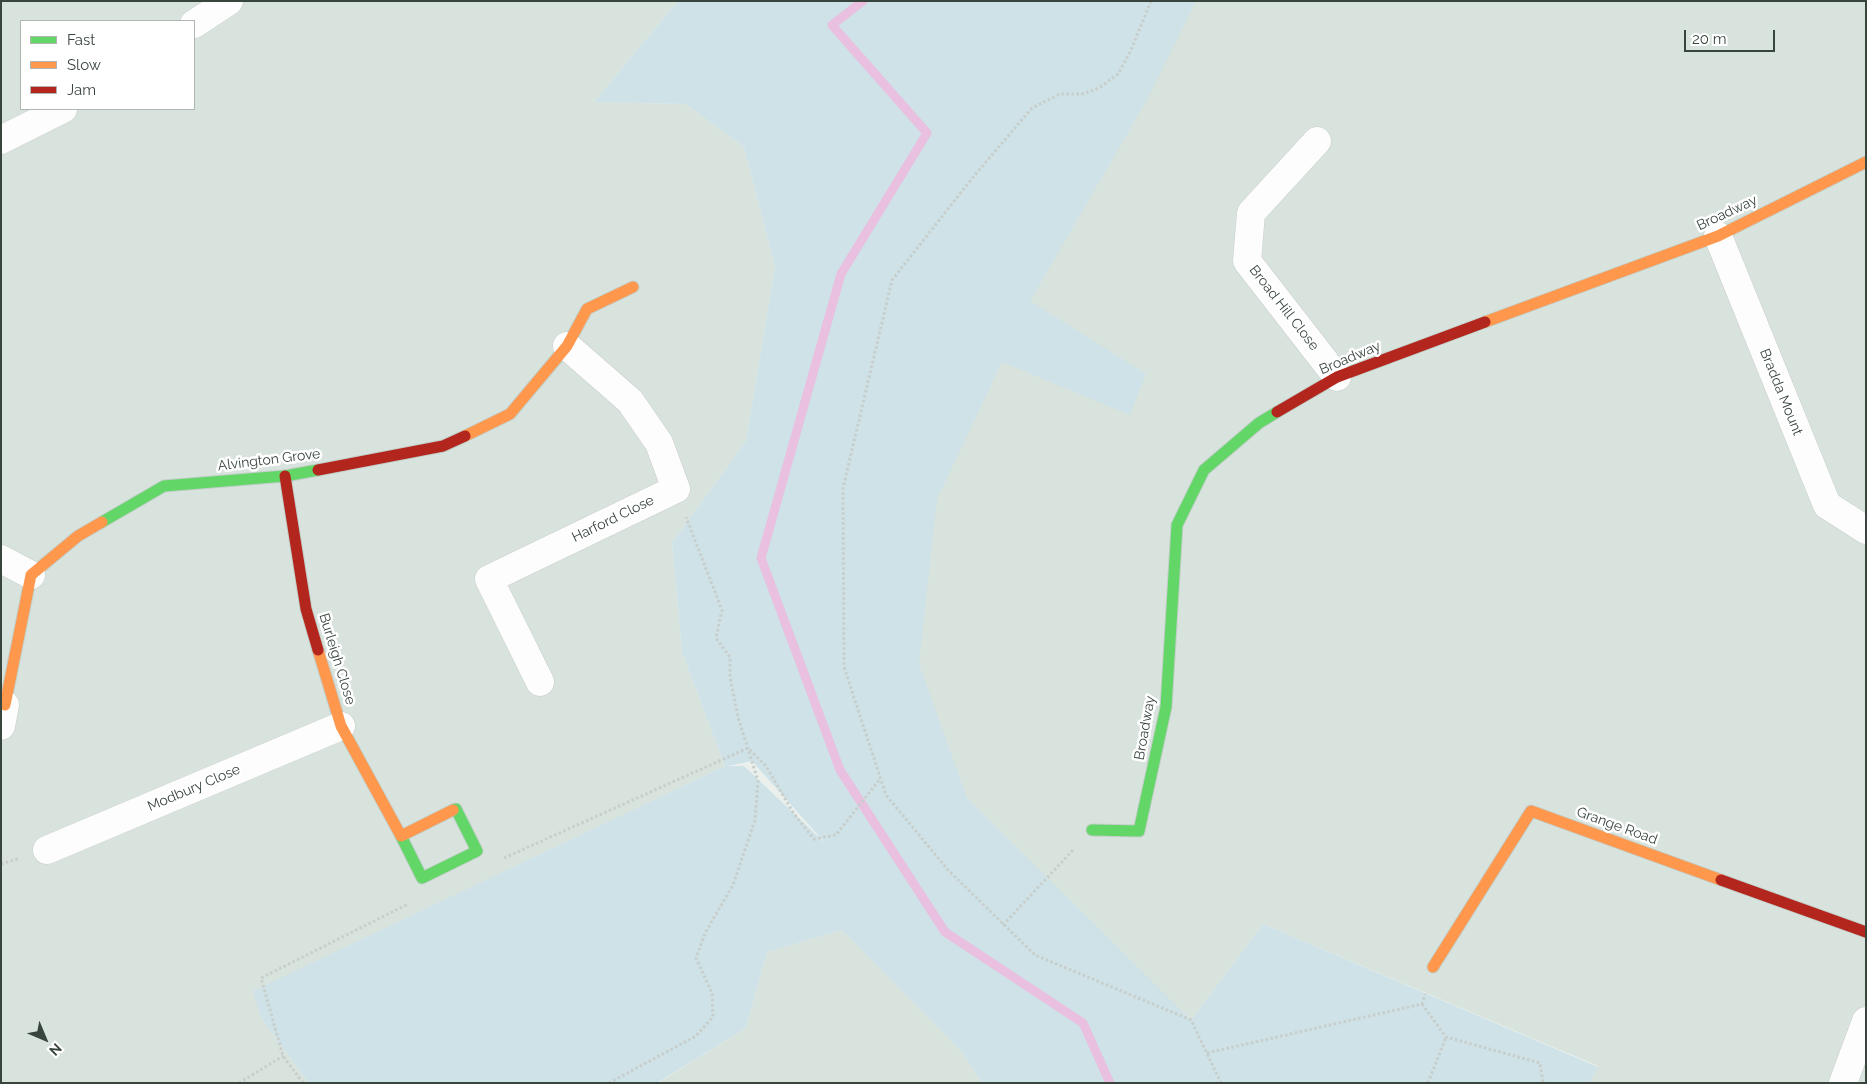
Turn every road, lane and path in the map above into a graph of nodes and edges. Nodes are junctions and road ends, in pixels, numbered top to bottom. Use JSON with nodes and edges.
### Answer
{"nodes":[{"id":1,"x":229,"y":1,"type":"edge"},
{"id":2,"x":1151,"y":1,"type":"edge"},
{"id":3,"x":195,"y":23,"type":"edge"},
{"id":4,"x":62,"y":110,"type":"edge"},
{"id":5,"x":1,"y":140,"type":"edge"},
{"id":6,"x":1317,"y":141,"type":"dead end"},
{"id":7,"x":1866,"y":162,"type":"edge"},
{"id":8,"x":1718,"y":236,"type":"junction"},
{"id":9,"x":633,"y":287,"type":"dead end"},
{"id":10,"x":567,"y":346,"type":"junction"},
{"id":11,"x":1337,"y":377,"type":"junction"},
{"id":12,"x":284,"y":476,"type":"junction"},
{"id":13,"x":676,"y":488,"type":"junction"},
{"id":14,"x":1866,"y":530,"type":"edge"},
{"id":15,"x":1,"y":559,"type":"edge"},
{"id":16,"x":31,"y":574,"type":"junction"},
{"id":17,"x":540,"y":682,"type":"dead end"},
{"id":18,"x":2,"y":712,"type":"edge"},
{"id":19,"x":342,"y":726,"type":"junction"},
{"id":20,"x":748,"y":748,"type":"junction"},
{"id":21,"x":880,"y":778,"type":"junction"},
{"id":22,"x":1092,"y":830,"type":"joint"},
{"id":23,"x":401,"y":836,"type":"junction"},
{"id":24,"x":47,"y":850,"type":"dead end"},
{"id":25,"x":1004,"y":925,"type":"junction"},
{"id":26,"x":1866,"y":932,"type":"edge"},
{"id":27,"x":1433,"y":967,"type":"joint"},
{"id":28,"x":1422,"y":1004,"type":"junction"},
{"id":29,"x":1866,"y":1022,"type":"edge"},
{"id":30,"x":1446,"y":1037,"type":"junction"},
{"id":31,"x":1207,"y":1053,"type":"junction"},
{"id":32,"x":283,"y":1056,"type":"dead end"},
{"id":33,"x":239,"y":1083,"type":"edge"},
{"id":34,"x":609,"y":1083,"type":"edge"},
{"id":35,"x":1221,"y":1083,"type":"edge"},
{"id":36,"x":1428,"y":1083,"type":"edge"},
{"id":37,"x":1543,"y":1083,"type":"edge"},
{"id":38,"x":1843,"y":1083,"type":"edge"}],
"edges":[{"from":1,"to":3,"type":"street"},
{"from":2,"to":21,"type":"path"},
{"from":4,"to":5,"type":"street"},
{"from":6,"to":11,"type":"street","name":"Broad Hill Close"},
{"from":7,"to":8,"type":"street","name":"Broadway"},
{"from":8,"to":11,"type":"street","name":"Broadway"},
{"from":8,"to":14,"type":"street","name":"Bradda Mount"},
{"from":9,"to":10,"type":"street","name":"Alvington Grove"},
{"from":10,"to":12,"type":"street","name":"Alvington Grove"},
{"from":10,"to":13,"type":"street"},
{"from":11,"to":22,"type":"street","name":"Broadway"},
{"from":12,"to":16,"type":"street","name":"Alvington Grove"},
{"from":12,"to":19,"type":"street","name":"Burleigh Close"},
{"from":13,"to":17,"type":"street","name":"Harford Close"},
{"from":13,"to":20,"type":"path"},
{"from":15,"to":16,"type":"street"},
{"from":16,"to":18,"type":"street"},
{"from":19,"to":23,"type":"street","name":"Burleigh Close"},
{"from":19,"to":24,"type":"street","name":"Modbury Close"},
{"from":20,"to":21,"type":"path"},
{"from":20,"to":34,"type":"path"},
{"from":21,"to":25,"type":"path"},
{"from":22,"to":25,"type":"path"},
{"from":23,"to":23,"type":"street","name":"Burleigh Close"},
{"from":25,"to":31,"type":"path"},
{"from":26,"to":27,"type":"street","name":"Grange Road"},
{"from":27,"to":28,"type":"path"},
{"from":28,"to":30,"type":"path"},
{"from":28,"to":31,"type":"path"},
{"from":29,"to":38,"type":"street"},
{"from":30,"to":36,"type":"path"},
{"from":30,"to":37,"type":"path"},
{"from":31,"to":35,"type":"path"},
{"from":32,"to":33,"type":"path"}]}
